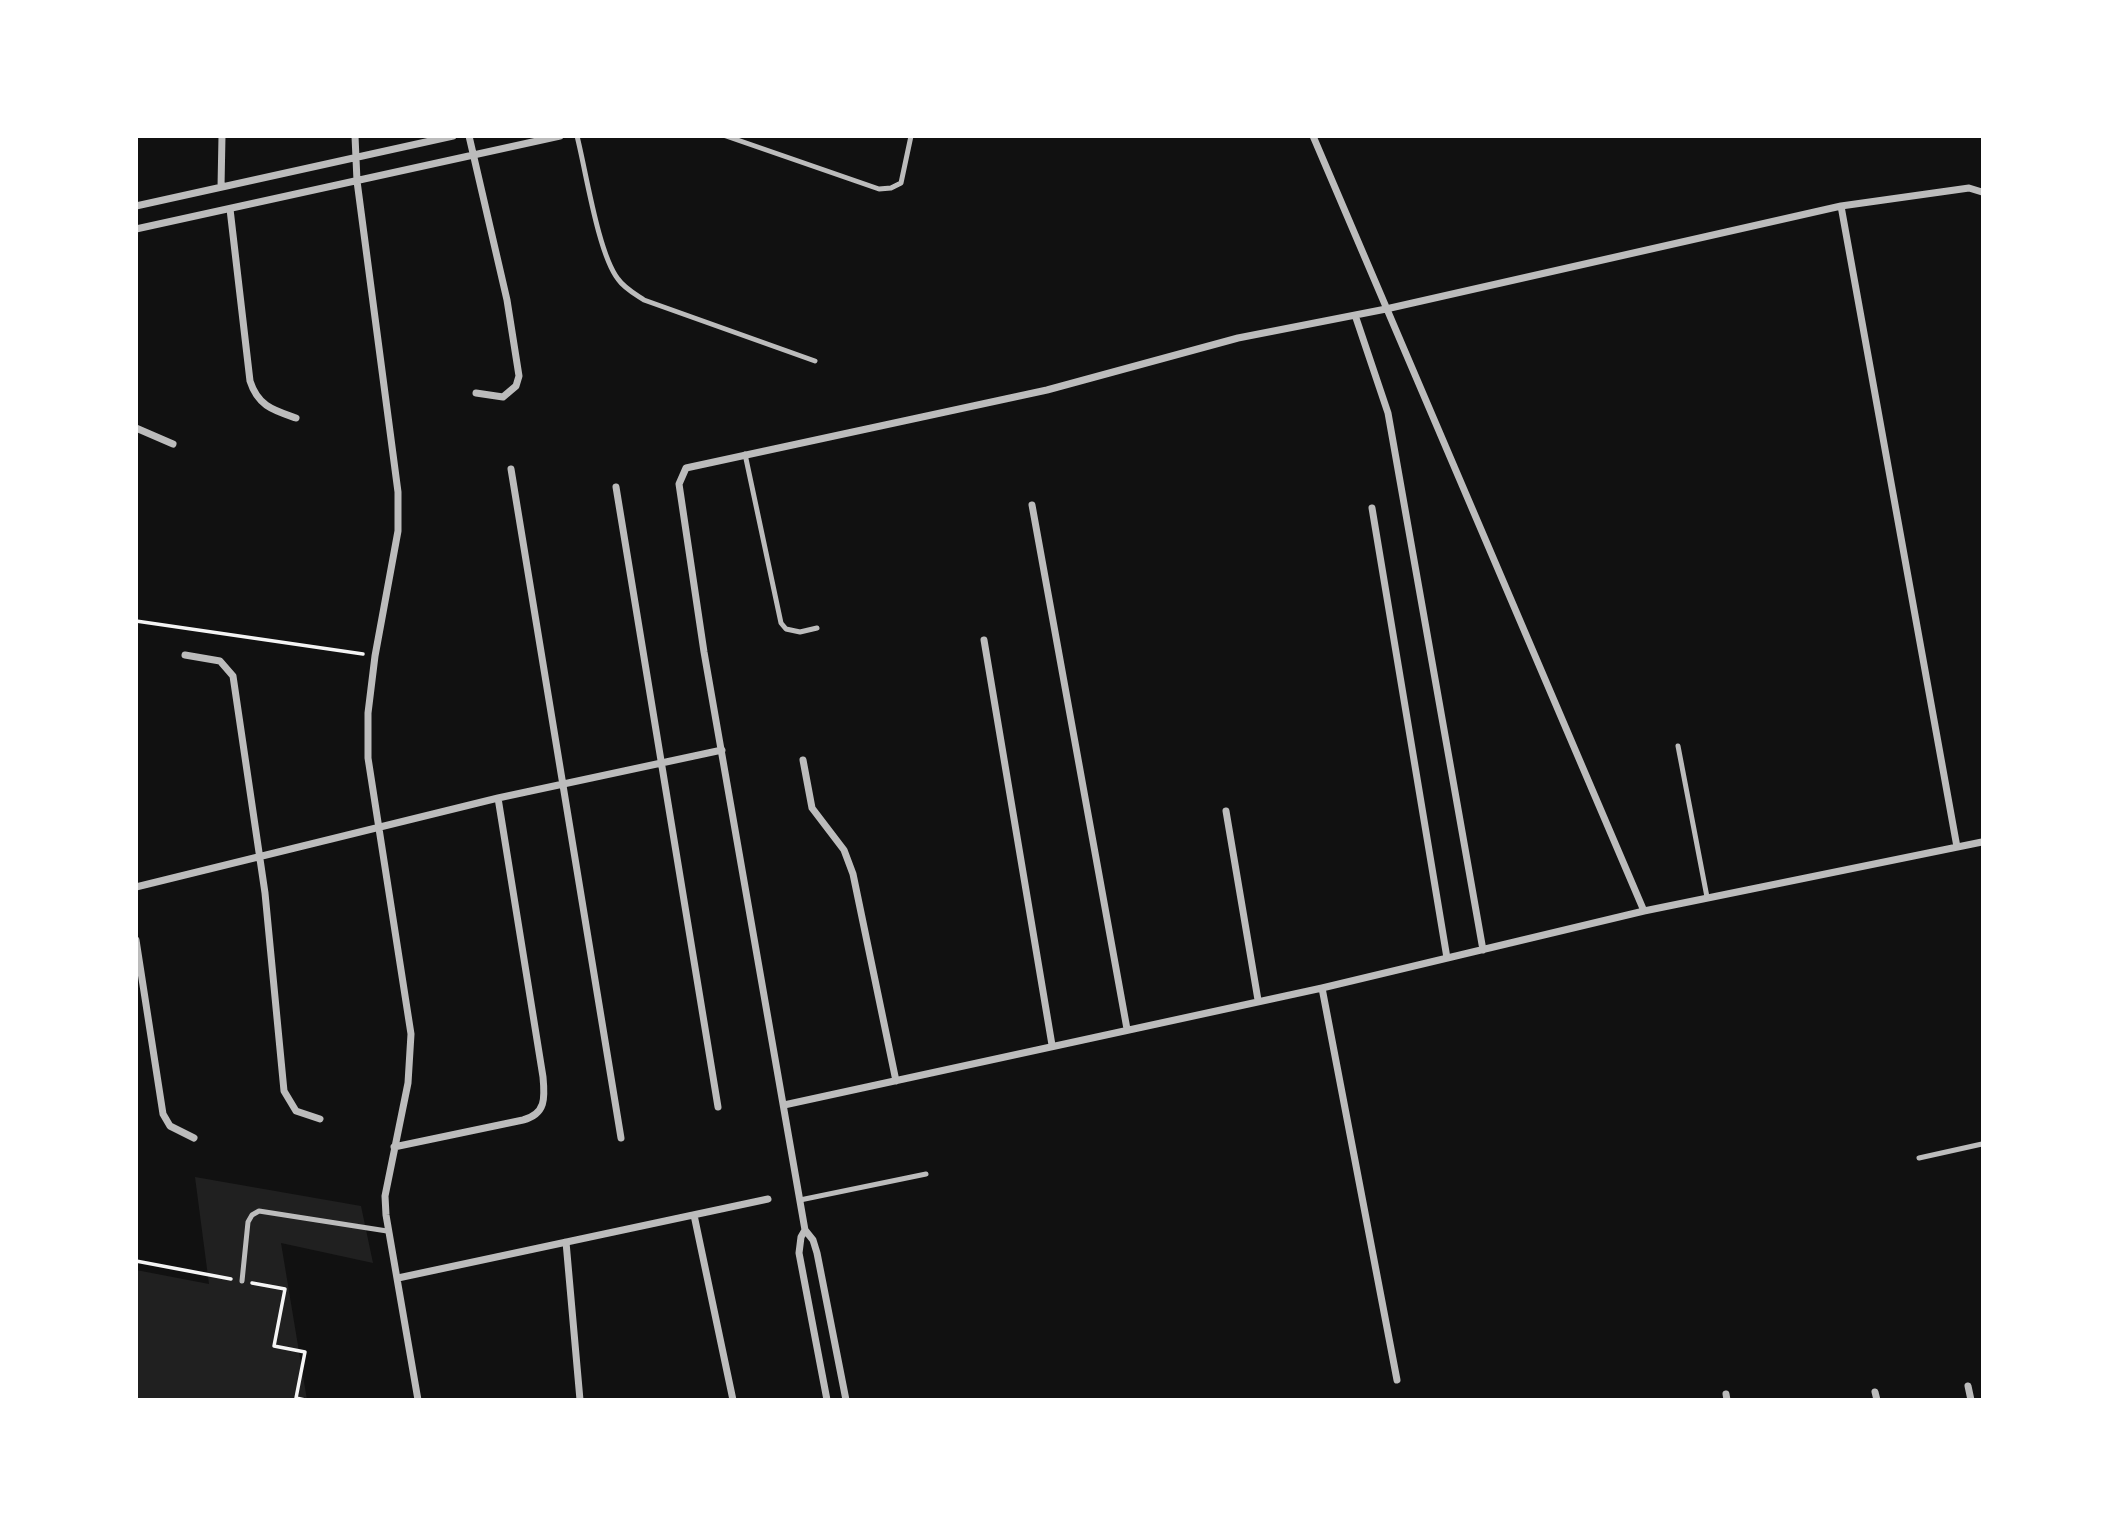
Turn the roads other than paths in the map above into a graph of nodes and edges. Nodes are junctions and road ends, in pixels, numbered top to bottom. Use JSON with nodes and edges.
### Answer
{"nodes":[{"id":1,"x":222,"y":136,"type":"edge"},
{"id":2,"x":355,"y":136,"type":"edge"},
{"id":3,"x":453,"y":136,"type":"edge"},
{"id":4,"x":469,"y":136,"type":"edge"},
{"id":5,"x":560,"y":136,"type":"edge"},
{"id":6,"x":578,"y":136,"type":"edge"},
{"id":7,"x":726,"y":136,"type":"edge"},
{"id":8,"x":911,"y":136,"type":"edge"},
{"id":9,"x":1313,"y":136,"type":"edge"},
{"id":10,"x":473,"y":156,"type":"junction"},
{"id":11,"x":357,"y":158,"type":"junction"},
{"id":12,"x":357,"y":181,"type":"junction"},
{"id":13,"x":221,"y":187,"type":"junction"},
{"id":14,"x":1983,"y":192,"type":"edge"},
{"id":15,"x":136,"y":206,"type":"edge"},
{"id":16,"x":1841,"y":206,"type":"junction"},
{"id":17,"x":230,"y":209,"type":"junction"},
{"id":18,"x":136,"y":229,"type":"edge"},
{"id":19,"x":1386,"y":309,"type":"junction"},
{"id":20,"x":1355,"y":315,"type":"junction"},
{"id":21,"x":816,"y":361,"type":"dead end"},
{"id":22,"x":476,"y":393,"type":"dead end"},
{"id":23,"x":296,"y":418,"type":"dead end"},
{"id":24,"x":136,"y":428,"type":"edge"},
{"id":25,"x":173,"y":444,"type":"dead end"},
{"id":26,"x":746,"y":454,"type":"junction"},
{"id":27,"x":511,"y":469,"type":"dead end"},
{"id":28,"x":617,"y":487,"type":"dead end"},
{"id":29,"x":1032,"y":505,"type":"dead end"},
{"id":30,"x":1372,"y":508,"type":"dead end"},
{"id":31,"x":817,"y":628,"type":"dead end"},
{"id":32,"x":984,"y":639,"type":"dead end"},
{"id":33,"x":185,"y":655,"type":"dead end"},
{"id":34,"x":1678,"y":747,"type":"dead end"},
{"id":35,"x":722,"y":750,"type":"junction"},
{"id":36,"x":803,"y":760,"type":"dead end"},
{"id":37,"x":663,"y":763,"type":"junction"},
{"id":38,"x":563,"y":784,"type":"junction"},
{"id":39,"x":498,"y":798,"type":"junction"},
{"id":40,"x":1226,"y":811,"type":"dead end"},
{"id":41,"x":380,"y":827,"type":"junction"},
{"id":42,"x":1983,"y":842,"type":"edge"},
{"id":43,"x":1957,"y":847,"type":"junction"},
{"id":44,"x":260,"y":856,"type":"junction"},
{"id":45,"x":136,"y":887,"type":"edge"},
{"id":46,"x":1707,"y":897,"type":"junction"},
{"id":47,"x":1644,"y":911,"type":"junction"},
{"id":48,"x":136,"y":940,"type":"edge"},
{"id":49,"x":1483,"y":950,"type":"junction"},
{"id":50,"x":1447,"y":958,"type":"junction"},
{"id":51,"x":1322,"y":988,"type":"junction"},
{"id":52,"x":1258,"y":1000,"type":"junction"},
{"id":53,"x":1128,"y":1029,"type":"junction"},
{"id":54,"x":1052,"y":1045,"type":"junction"},
{"id":55,"x":895,"y":1081,"type":"junction"},
{"id":56,"x":783,"y":1105,"type":"junction"},
{"id":57,"x":718,"y":1107,"type":"dead end"},
{"id":58,"x":320,"y":1119,"type":"dead end"},
{"id":59,"x":194,"y":1138,"type":"dead end"},
{"id":60,"x":621,"y":1138,"type":"dead end"},
{"id":61,"x":1983,"y":1144,"type":"edge"},
{"id":62,"x":394,"y":1147,"type":"junction"},
{"id":63,"x":1919,"y":1158,"type":"dead end"},
{"id":64,"x":926,"y":1174,"type":"dead end"},
{"id":65,"x":768,"y":1199,"type":"dead end"},
{"id":66,"x":800,"y":1200,"type":"junction"},
{"id":67,"x":694,"y":1215,"type":"junction"},
{"id":68,"x":805,"y":1230,"type":"junction"},
{"id":69,"x":387,"y":1231,"type":"junction"},
{"id":70,"x":566,"y":1242,"type":"junction"},
{"id":71,"x":398,"y":1278,"type":"junction"},
{"id":72,"x":242,"y":1281,"type":"road end"},
{"id":73,"x":1396,"y":1380,"type":"dead end"},
{"id":74,"x":1968,"y":1386,"type":"dead end"},
{"id":75,"x":418,"y":1399,"type":"edge"},
{"id":76,"x":580,"y":1399,"type":"edge"},
{"id":77,"x":733,"y":1399,"type":"edge"},
{"id":78,"x":827,"y":1399,"type":"edge"},
{"id":79,"x":846,"y":1399,"type":"edge"},
{"id":80,"x":1971,"y":1399,"type":"edge"}],
"edges":[{"from":1,"to":13,"type":"street"},
{"from":2,"to":11,"type":"street"},
{"from":3,"to":11,"type":"street"},
{"from":4,"to":10,"type":"street"},
{"from":5,"to":10,"type":"street"},
{"from":6,"to":21,"type":"lane"},
{"from":7,"to":8,"type":"lane"},
{"from":9,"to":19,"type":"street"},
{"from":10,"to":12,"type":"street"},
{"from":10,"to":22,"type":"street"},
{"from":11,"to":12,"type":"street"},
{"from":11,"to":13,"type":"street"},
{"from":12,"to":17,"type":"street"},
{"from":12,"to":41,"type":"street"},
{"from":13,"to":15,"type":"street"},
{"from":14,"to":16,"type":"street"},
{"from":16,"to":19,"type":"street"},
{"from":16,"to":43,"type":"street"},
{"from":17,"to":18,"type":"street"},
{"from":17,"to":23,"type":"street"},
{"from":19,"to":20,"type":"street"},
{"from":19,"to":47,"type":"street"},
{"from":20,"to":26,"type":"street"},
{"from":20,"to":49,"type":"street"},
{"from":24,"to":25,"type":"street"},
{"from":26,"to":31,"type":"lane"},
{"from":26,"to":35,"type":"street"},
{"from":27,"to":38,"type":"street"},
{"from":28,"to":37,"type":"street"},
{"from":29,"to":53,"type":"street"},
{"from":30,"to":50,"type":"street"},
{"from":32,"to":54,"type":"street"},
{"from":33,"to":44,"type":"street"},
{"from":34,"to":46,"type":"lane"},
{"from":35,"to":37,"type":"street"},
{"from":35,"to":56,"type":"street"},
{"from":36,"to":55,"type":"street"},
{"from":37,"to":38,"type":"street"},
{"from":37,"to":57,"type":"street"},
{"from":38,"to":39,"type":"street"},
{"from":38,"to":60,"type":"street"},
{"from":39,"to":41,"type":"street"},
{"from":39,"to":62,"type":"street"},
{"from":40,"to":52,"type":"street"},
{"from":41,"to":44,"type":"street"},
{"from":41,"to":62,"type":"street"},
{"from":42,"to":43,"type":"street"},
{"from":43,"to":46,"type":"street"},
{"from":44,"to":45,"type":"street"},
{"from":44,"to":58,"type":"street"},
{"from":46,"to":47,"type":"street"},
{"from":47,"to":49,"type":"street"},
{"from":48,"to":59,"type":"street"},
{"from":49,"to":50,"type":"street"},
{"from":50,"to":51,"type":"street"},
{"from":51,"to":52,"type":"street"},
{"from":51,"to":73,"type":"street"},
{"from":52,"to":53,"type":"street"},
{"from":53,"to":54,"type":"street"},
{"from":54,"to":55,"type":"street"},
{"from":55,"to":56,"type":"street"},
{"from":56,"to":66,"type":"street"},
{"from":61,"to":63,"type":"lane"},
{"from":62,"to":69,"type":"street"},
{"from":64,"to":66,"type":"lane"},
{"from":65,"to":67,"type":"street"},
{"from":66,"to":68,"type":"street"},
{"from":67,"to":70,"type":"street"},
{"from":67,"to":77,"type":"street"},
{"from":68,"to":78,"type":"street"},
{"from":68,"to":79,"type":"street"},
{"from":69,"to":71,"type":"street"},
{"from":69,"to":72,"type":"lane"},
{"from":70,"to":71,"type":"street"},
{"from":70,"to":76,"type":"street"},
{"from":71,"to":75,"type":"street"},
{"from":74,"to":80,"type":"street"}]}
